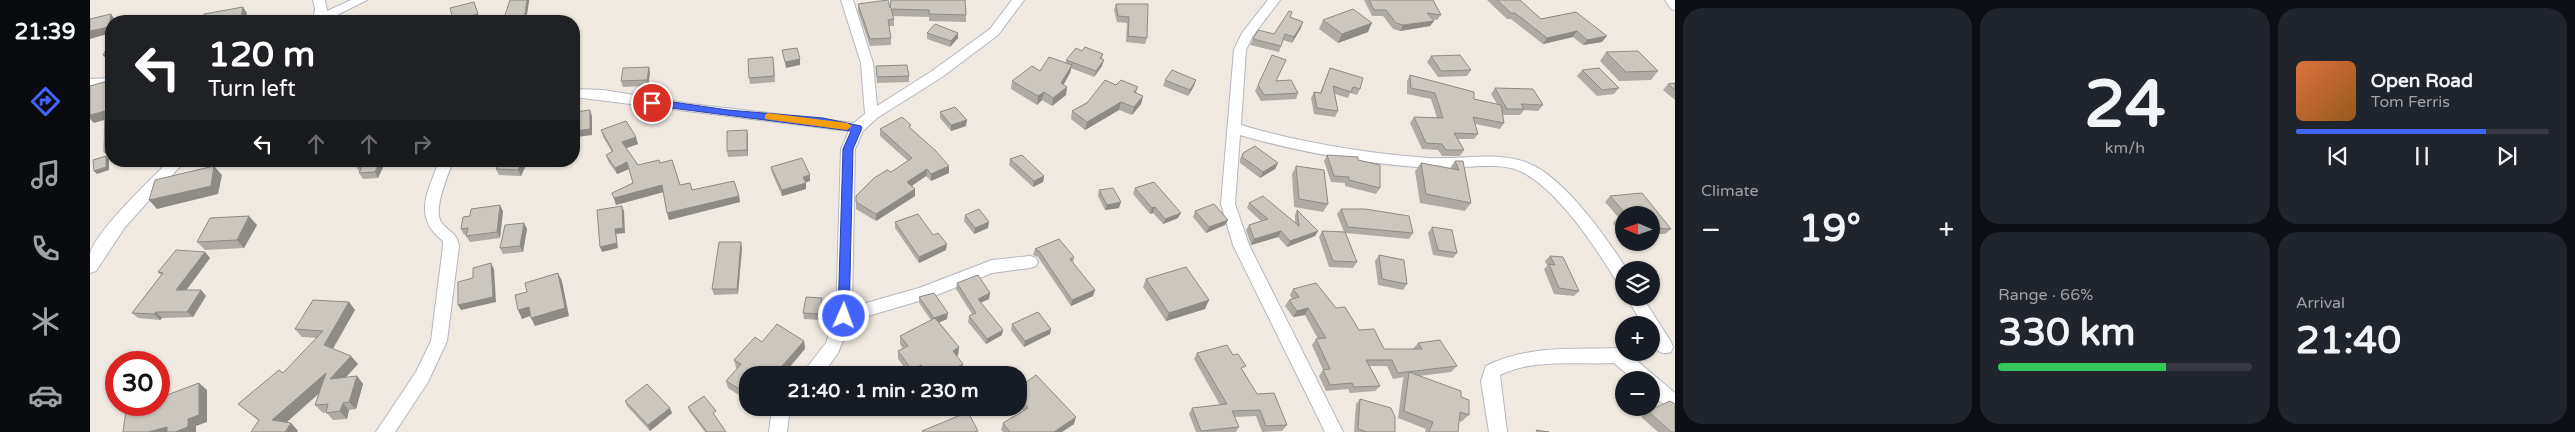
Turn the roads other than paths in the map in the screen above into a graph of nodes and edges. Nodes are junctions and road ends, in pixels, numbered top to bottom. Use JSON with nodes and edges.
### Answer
{"nodes":[{"id":1,"x":319,"y":0,"type":"edge"},
{"id":2,"x":361,"y":0,"type":"edge"},
{"id":3,"x":847,"y":0,"type":"edge"},
{"id":4,"x":1018,"y":0,"type":"edge"},
{"id":5,"x":1274,"y":0,"type":"edge"},
{"id":6,"x":1671,"y":0,"type":"edge"},
{"id":7,"x":1675,"y":6,"type":"edge"},
{"id":8,"x":320,"y":15,"type":"edge"},
{"id":9,"x":330,"y":15,"type":"edge"},
{"id":10,"x":105,"y":82,"type":"edge"},
{"id":11,"x":90,"y":83,"type":"edge"},
{"id":12,"x":580,"y":92,"type":"edge"},
{"id":13,"x":872,"y":115,"type":"junction"},
{"id":14,"x":857,"y":128,"type":"junction"},
{"id":15,"x":1234,"y":128,"type":"junction"},
{"id":16,"x":172,"y":167,"type":"edge"},
{"id":17,"x":444,"y":167,"type":"edge"},
{"id":18,"x":1030,"y":262,"type":"dead end"},
{"id":19,"x":1615,"y":266,"type":"edge"},
{"id":20,"x":90,"y":267,"type":"edge"},
{"id":21,"x":1640,"y":306,"type":"edge"},
{"id":22,"x":844,"y":316,"type":"junction"},
{"id":23,"x":1664,"y":347,"type":"edge"},
{"id":24,"x":1615,"y":358,"type":"edge"},
{"id":25,"x":1624,"y":361,"type":"edge"},
{"id":26,"x":819,"y":366,"type":"edge"},
{"id":27,"x":1635,"y":371,"type":"edge"},
{"id":28,"x":1660,"y":392,"type":"edge"},
{"id":29,"x":1675,"y":404,"type":"edge"},
{"id":30,"x":780,"y":416,"type":"edge"},
{"id":31,"x":385,"y":432,"type":"edge"},
{"id":32,"x":778,"y":432,"type":"edge"},
{"id":33,"x":1334,"y":432,"type":"edge"},
{"id":34,"x":1498,"y":432,"type":"edge"}],
"edges":[{"from":1,"to":8,"type":"street"},
{"from":2,"to":9,"type":"street"},
{"from":3,"to":13,"type":"street"},
{"from":4,"to":13,"type":"street"},
{"from":5,"to":15,"type":"street"},
{"from":6,"to":7,"type":"street"},
{"from":10,"to":11,"type":"street"},
{"from":12,"to":14,"type":"street"},
{"from":13,"to":14,"type":"street"},
{"from":14,"to":22,"type":"street"},
{"from":15,"to":19,"type":"street"},
{"from":15,"to":33,"type":"street"},
{"from":16,"to":20,"type":"street"},
{"from":17,"to":31,"type":"street"},
{"from":18,"to":22,"type":"street"},
{"from":21,"to":23,"type":"street"},
{"from":22,"to":26,"type":"street"},
{"from":24,"to":34,"type":"street"},
{"from":25,"to":27,"type":"street"},
{"from":28,"to":29,"type":"street"},
{"from":30,"to":32,"type":"street"}]}
